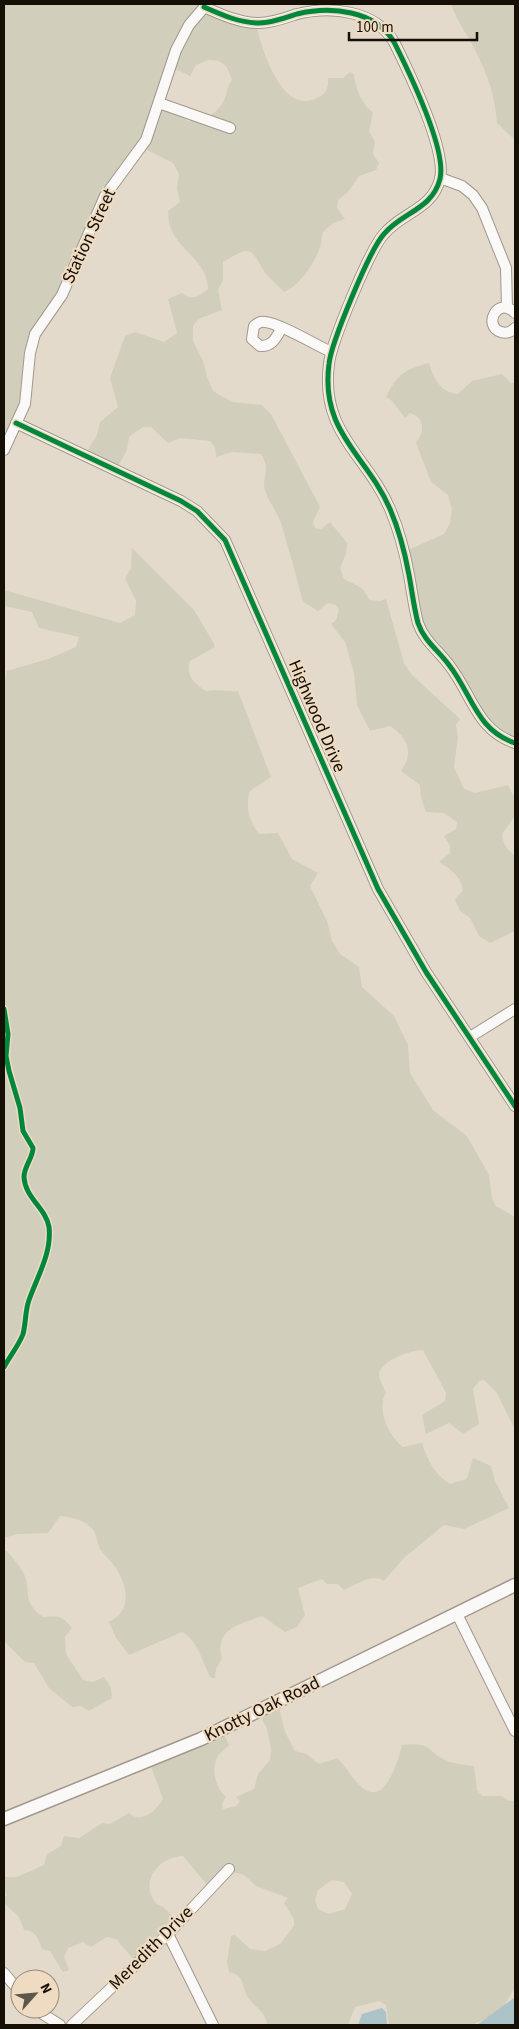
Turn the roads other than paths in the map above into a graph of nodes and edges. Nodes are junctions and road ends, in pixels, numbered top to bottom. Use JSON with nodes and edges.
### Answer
{"nodes":[{"id":1,"x":205,"y":5,"type":"edge"},
{"id":2,"x":349,"y":8,"type":"edge"},
{"id":3,"x":159,"y":103,"type":"junction"},
{"id":4,"x":230,"y":128,"type":"dead end"},
{"id":5,"x":440,"y":178,"type":"junction"},
{"id":6,"x":511,"y":310,"type":"edge"},
{"id":7,"x":281,"y":328,"type":"dead end"},
{"id":8,"x":515,"y":328,"type":"edge"},
{"id":9,"x":331,"y":352,"type":"junction"},
{"id":10,"x":16,"y":423,"type":"junction"},
{"id":11,"x":4,"y":450,"type":"edge"},
{"id":12,"x":515,"y":743,"type":"edge"},
{"id":13,"x":515,"y":1009,"type":"edge"},
{"id":14,"x":470,"y":1037,"type":"junction"},
{"id":15,"x":515,"y":1106,"type":"edge"},
{"id":16,"x":515,"y":1585,"type":"edge"},
{"id":17,"x":457,"y":1614,"type":"junction"},
{"id":18,"x":515,"y":1731,"type":"edge"},
{"id":19,"x":4,"y":1819,"type":"edge"},
{"id":20,"x":229,"y":1869,"type":"dead end"},
{"id":21,"x":168,"y":1934,"type":"junction"},
{"id":22,"x":72,"y":2025,"type":"edge"},
{"id":23,"x":214,"y":2025,"type":"edge"}],
"edges":[{"from":1,"to":2,"type":"street"},
{"from":1,"to":3,"type":"street","name":"Station Street"},
{"from":2,"to":5,"type":"street"},
{"from":3,"to":4,"type":"street"},
{"from":3,"to":10,"type":"street","name":"Station Street"},
{"from":5,"to":6,"type":"street"},
{"from":5,"to":9,"type":"street"},
{"from":6,"to":8,"type":"street"},
{"from":7,"to":9,"type":"street"},
{"from":9,"to":12,"type":"street"},
{"from":10,"to":11,"type":"street","name":"Station Street"},
{"from":10,"to":14,"type":"street","name":"Highwood Drive"},
{"from":13,"to":14,"type":"street"},
{"from":14,"to":15,"type":"street","name":"Highwood Drive"},
{"from":16,"to":17,"type":"main road","name":"Knotty Oak Road"},
{"from":17,"to":18,"type":"street"},
{"from":17,"to":19,"type":"main road","name":"Knotty Oak Road"},
{"from":20,"to":21,"type":"street","name":"Meredith Drive"},
{"from":21,"to":22,"type":"street","name":"Meredith Drive"},
{"from":21,"to":23,"type":"street"}]}
